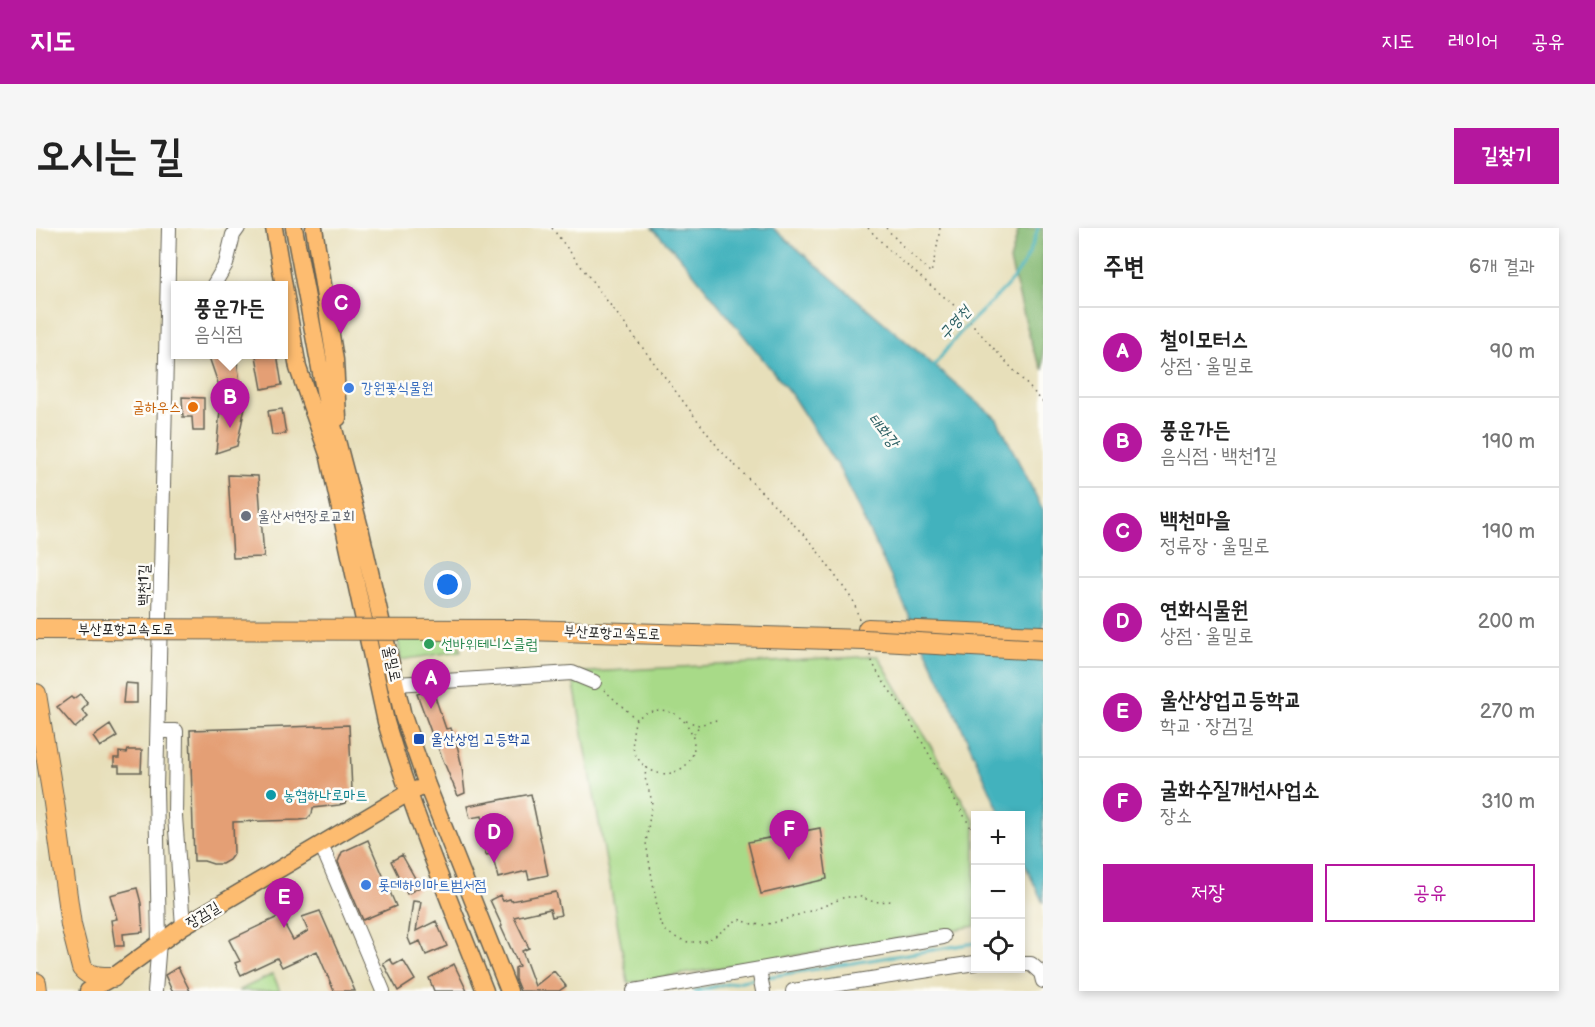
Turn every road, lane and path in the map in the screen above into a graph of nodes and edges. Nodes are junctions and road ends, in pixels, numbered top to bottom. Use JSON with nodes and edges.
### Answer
{"nodes":[{"id":1,"x":169,"y":228,"type":"edge"},
{"id":2,"x":238,"y":228,"type":"edge"},
{"id":3,"x":274,"y":228,"type":"edge"},
{"id":4,"x":294,"y":228,"type":"edge"},
{"id":5,"x":314,"y":228,"type":"edge"},
{"id":6,"x":552,"y":228,"type":"edge"},
{"id":7,"x":868,"y":228,"type":"edge"},
{"id":8,"x":886,"y":228,"type":"edge"},
{"id":9,"x":940,"y":228,"type":"edge"},
{"id":10,"x":215,"y":281,"type":"edge"},
{"id":11,"x":283,"y":281,"type":"edge"},
{"id":12,"x":171,"y":308,"type":"edge"},
{"id":13,"x":288,"y":310,"type":"edge"},
{"id":14,"x":1043,"y":402,"type":"edge"},
{"id":15,"x":335,"y":456,"type":"junction"},
{"id":16,"x":36,"y":618,"type":"edge"},
{"id":17,"x":861,"y":624,"type":"dead end"},
{"id":18,"x":36,"y":629,"type":"edge"},
{"id":19,"x":178,"y":629,"type":"junction"},
{"id":20,"x":1043,"y":636,"type":"edge"},
{"id":21,"x":36,"y":642,"type":"edge"},
{"id":22,"x":1043,"y":650,"type":"edge"},
{"id":23,"x":870,"y":656,"type":"dead end"},
{"id":24,"x":594,"y":682,"type":"joint"},
{"id":25,"x":396,"y":684,"type":"junction"},
{"id":26,"x":36,"y":694,"type":"edge"},
{"id":27,"x":636,"y":719,"type":"junction"},
{"id":28,"x":720,"y":720,"type":"dead end"},
{"id":29,"x":685,"y":721,"type":"junction"},
{"id":30,"x":699,"y":725,"type":"junction"},
{"id":31,"x":158,"y":731,"type":"junction"},
{"id":32,"x":692,"y":736,"type":"junction"},
{"id":33,"x":646,"y":767,"type":"junction"},
{"id":34,"x":427,"y":785,"type":"junction"},
{"id":35,"x":408,"y":793,"type":"junction"},
{"id":36,"x":971,"y":828,"type":"edge"},
{"id":37,"x":321,"y":844,"type":"junction"},
{"id":38,"x":891,"y":901,"type":"dead end"},
{"id":39,"x":183,"y":926,"type":"junction"},
{"id":40,"x":943,"y":937,"type":"dead end"},
{"id":41,"x":159,"y":942,"type":"junction"},
{"id":42,"x":971,"y":964,"type":"edge"},
{"id":43,"x":1025,"y":964,"type":"edge"},
{"id":44,"x":759,"y":970,"type":"junction"},
{"id":45,"x":1043,"y":981,"type":"edge"},
{"id":46,"x":36,"y":983,"type":"edge"},
{"id":47,"x":108,"y":984,"type":"edge"},
{"id":48,"x":36,"y":991,"type":"edge"},
{"id":49,"x":88,"y":991,"type":"edge"},
{"id":50,"x":155,"y":991,"type":"edge"},
{"id":51,"x":383,"y":991,"type":"edge"},
{"id":52,"x":485,"y":991,"type":"edge"},
{"id":53,"x":509,"y":991,"type":"edge"},
{"id":54,"x":634,"y":991,"type":"edge"},
{"id":55,"x":763,"y":991,"type":"edge"},
{"id":56,"x":793,"y":991,"type":"edge"}],
"edges":[{"from":1,"to":12,"type":"street","name":"백천1길"},
{"from":2,"to":10,"type":"street"},
{"from":3,"to":11,"type":"main road"},
{"from":4,"to":15,"type":"main road","name":"울밀로"},
{"from":5,"to":15,"type":"main road"},
{"from":6,"to":17,"type":"path"},
{"from":7,"to":14,"type":"path"},
{"from":8,"to":9,"type":"path"},
{"from":12,"to":31,"type":"street","name":"백천1길"},
{"from":13,"to":15,"type":"main road"},
{"from":15,"to":25,"type":"main road","name":"울밀로"},
{"from":15,"to":35,"type":"main road","name":"울밀로"},
{"from":16,"to":20,"type":"highway","name":"부산포항고속도로"},
{"from":18,"to":19,"type":"highway","name":"부산포항고속도로","bridge":true},
{"from":19,"to":21,"type":"highway","bridge":true},
{"from":19,"to":22,"type":"highway","name":"부산포항고속도로","bridge":true},
{"from":23,"to":36,"type":"path"},
{"from":24,"to":25,"type":"street"},
{"from":24,"to":27,"type":"path"},
{"from":25,"to":34,"type":"main road","name":"울밀로"},
{"from":26,"to":47,"type":"highway"},
{"from":27,"to":29,"type":"path"},
{"from":27,"to":33,"type":"path"},
{"from":28,"to":30,"type":"path"},
{"from":29,"to":30,"type":"path"},
{"from":29,"to":32,"type":"path"},
{"from":30,"to":32,"type":"path"},
{"from":31,"to":39,"type":"street"},
{"from":31,"to":41,"type":"street","name":"백천1길"},
{"from":32,"to":33,"type":"path"},
{"from":33,"to":38,"type":"path"},
{"from":34,"to":35,"type":"main road","name":"장검길"},
{"from":34,"to":53,"type":"main road","name":"울밀로"},
{"from":35,"to":37,"type":"main road","name":"장검길"},
{"from":35,"to":52,"type":"main road","name":"울밀로"},
{"from":37,"to":39,"type":"main road","name":"장검길"},
{"from":37,"to":51,"type":"street"},
{"from":39,"to":41,"type":"main road","name":"장검길"},
{"from":40,"to":44,"type":"street"},
{"from":41,"to":47,"type":"main road","name":"장검길"},
{"from":41,"to":50,"type":"street","name":"백천1길"},
{"from":42,"to":56,"type":"street"},
{"from":43,"to":45,"type":"street"},
{"from":44,"to":54,"type":"street"},
{"from":44,"to":55,"type":"street"},
{"from":46,"to":48,"type":"highway"},
{"from":47,"to":49,"type":"main road","name":"장검길"}]}
